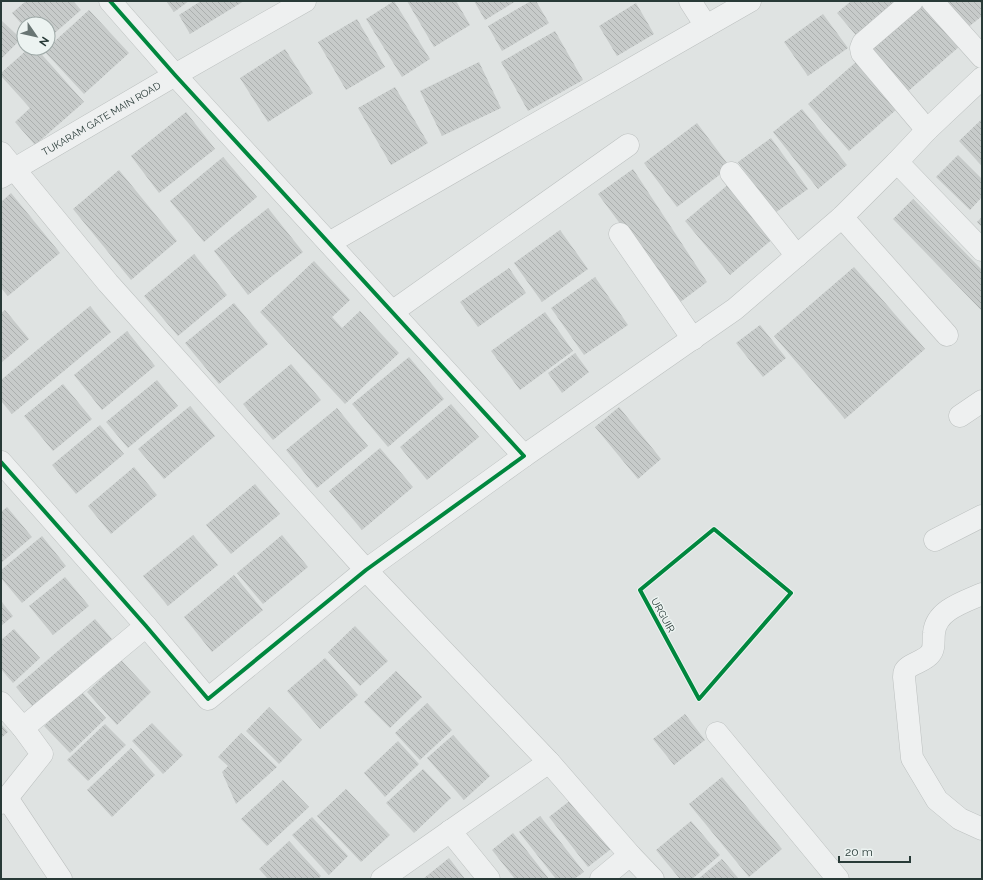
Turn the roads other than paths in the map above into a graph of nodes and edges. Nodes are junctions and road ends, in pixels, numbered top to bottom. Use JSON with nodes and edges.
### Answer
{"nodes":[{"id":1,"x":110,"y":1,"type":"edge"},
{"id":2,"x":305,"y":1,"type":"edge"},
{"id":3,"x":690,"y":1,"type":"edge"},
{"id":4,"x":750,"y":1,"type":"edge"},
{"id":5,"x":912,"y":1,"type":"edge"},
{"id":6,"x":932,"y":1,"type":"edge"},
{"id":7,"x":706,"y":26,"type":"junction"},
{"id":8,"x":982,"y":57,"type":"edge"},
{"id":9,"x":175,"y":75,"type":"junction"},
{"id":10,"x":982,"y":78,"type":"edge"},
{"id":11,"x":927,"y":130,"type":"junction"},
{"id":12,"x":628,"y":145,"type":"dead end"},
{"id":13,"x":897,"y":162,"type":"junction"},
{"id":14,"x":5,"y":166,"type":"edge"},
{"id":15,"x":731,"y":172,"type":"dead end"},
{"id":16,"x":842,"y":217,"type":"junction"},
{"id":17,"x":620,"y":234,"type":"dead end"},
{"id":18,"x":329,"y":243,"type":"junction"},
{"id":19,"x":982,"y":250,"type":"edge"},
{"id":20,"x":797,"y":256,"type":"junction"},
{"id":21,"x":392,"y":312,"type":"junction"},
{"id":22,"x":947,"y":335,"type":"dead end"},
{"id":23,"x":693,"y":339,"type":"junction"},
{"id":24,"x":982,"y":401,"type":"edge"},
{"id":25,"x":960,"y":416,"type":"dead end"},
{"id":26,"x":524,"y":456,"type":"junction"},
{"id":27,"x":1,"y":462,"type":"edge"},
{"id":28,"x":982,"y":516,"type":"edge"},
{"id":29,"x":935,"y":540,"type":"dead end"},
{"id":30,"x":366,"y":570,"type":"junction"},
{"id":31,"x":982,"y":594,"type":"edge"},
{"id":32,"x":146,"y":626,"type":"junction"},
{"id":33,"x":1,"y":703,"type":"edge"},
{"id":34,"x":23,"y":728,"type":"junction"},
{"id":35,"x":717,"y":733,"type":"dead end"},
{"id":36,"x":549,"y":762,"type":"junction"},
{"id":37,"x":4,"y":800,"type":"edge"},
{"id":38,"x":982,"y":829,"type":"edge"},
{"id":39,"x":450,"y":831,"type":"junction"},
{"id":40,"x":630,"y":855,"type":"junction"},
{"id":41,"x":61,"y":879,"type":"edge"},
{"id":42,"x":382,"y":879,"type":"edge"},
{"id":43,"x":489,"y":879,"type":"edge"},
{"id":44,"x":601,"y":879,"type":"edge"},
{"id":45,"x":653,"y":879,"type":"edge"},
{"id":46,"x":838,"y":879,"type":"edge"}],
"edges":[{"from":1,"to":9,"type":"street"},
{"from":2,"to":9,"type":"street","name":"TUKARAM GATE MAIN ROAD"},
{"from":3,"to":7,"type":"street"},
{"from":4,"to":7,"type":"street"},
{"from":5,"to":11,"type":"street"},
{"from":6,"to":8,"type":"street"},
{"from":7,"to":18,"type":"street"},
{"from":9,"to":14,"type":"street","name":"TUKARAM GATE MAIN ROAD"},
{"from":9,"to":18,"type":"street"},
{"from":10,"to":11,"type":"street"},
{"from":11,"to":13,"type":"street"},
{"from":12,"to":21,"type":"street"},
{"from":13,"to":16,"type":"street"},
{"from":13,"to":19,"type":"street"},
{"from":14,"to":30,"type":"street"},
{"from":15,"to":20,"type":"street"},
{"from":16,"to":20,"type":"street"},
{"from":16,"to":22,"type":"street"},
{"from":17,"to":23,"type":"street"},
{"from":18,"to":21,"type":"street"},
{"from":20,"to":23,"type":"street"},
{"from":21,"to":26,"type":"street"},
{"from":23,"to":26,"type":"street"},
{"from":24,"to":25,"type":"street"},
{"from":26,"to":30,"type":"street"},
{"from":27,"to":32,"type":"street"},
{"from":28,"to":29,"type":"street"},
{"from":30,"to":32,"type":"street"},
{"from":30,"to":36,"type":"street"},
{"from":31,"to":38,"type":"street"},
{"from":32,"to":34,"type":"street"},
{"from":33,"to":34,"type":"street"},
{"from":34,"to":37,"type":"street"},
{"from":35,"to":46,"type":"street"},
{"from":36,"to":39,"type":"street"},
{"from":36,"to":40,"type":"street"},
{"from":37,"to":41,"type":"street"},
{"from":39,"to":42,"type":"street"},
{"from":39,"to":43,"type":"street"},
{"from":40,"to":44,"type":"street"},
{"from":40,"to":45,"type":"street"}]}
